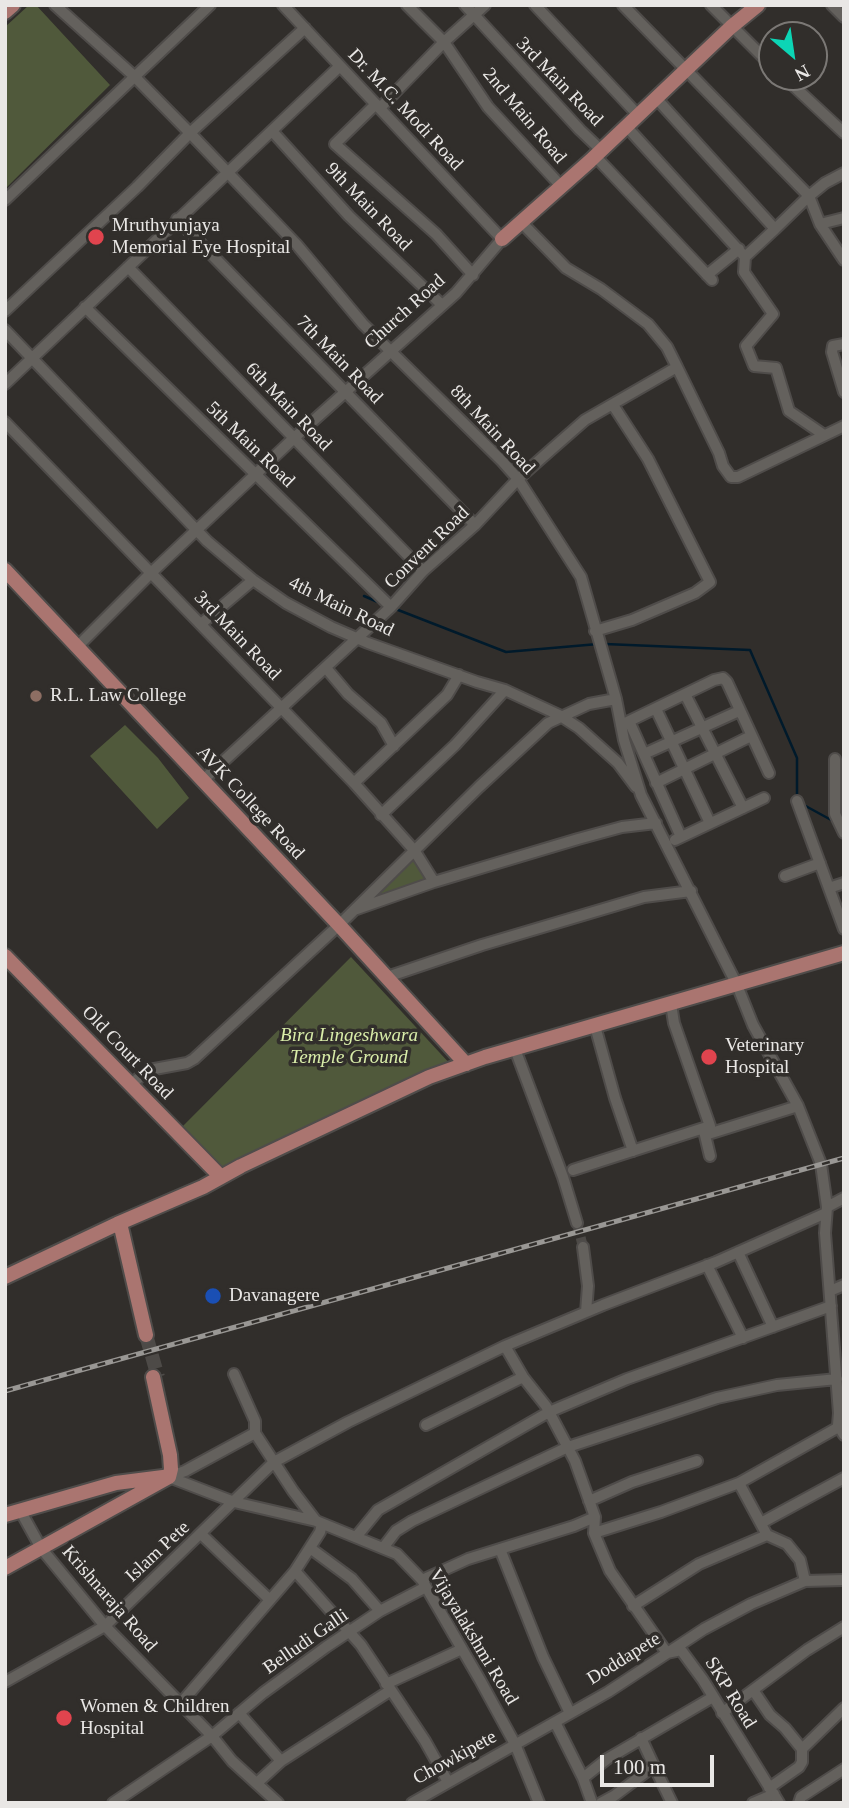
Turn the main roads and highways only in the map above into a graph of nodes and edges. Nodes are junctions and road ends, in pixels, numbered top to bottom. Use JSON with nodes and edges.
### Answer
{"nodes":[{"id":1,"x":13,"y":5,"type":"edge"},
{"id":2,"x":758,"y":5,"type":"edge"},
{"id":3,"x":5,"y":12,"type":"edge"},
{"id":4,"x":502,"y":239,"type":"road end"},
{"id":5,"x":5,"y":570,"type":"edge"},
{"id":6,"x":844,"y":953,"type":"edge"},
{"id":7,"x":5,"y":956,"type":"edge"},
{"id":8,"x":466,"y":1064,"type":"junction"},
{"id":9,"x":221,"y":1177,"type":"junction"},
{"id":10,"x":118,"y":1223,"type":"junction"},
{"id":11,"x":5,"y":1277,"type":"edge"},
{"id":12,"x":144,"y":1335,"type":"tunnel mouth"},
{"id":13,"x":155,"y":1377,"type":"tunnel mouth"},
{"id":14,"x":171,"y":1477,"type":"junction"},
{"id":15,"x":5,"y":1515,"type":"edge"},
{"id":16,"x":5,"y":1568,"type":"edge"}],
"edges":[{"from":1,"to":3,"type":"main road"},
{"from":2,"to":4,"type":"main road","name":"Church Road"},
{"from":5,"to":8,"type":"main road","name":"AVK College Road"},
{"from":6,"to":8,"type":"main road"},
{"from":7,"to":9,"type":"main road","name":"Old Court Road"},
{"from":8,"to":9,"type":"main road"},
{"from":9,"to":10,"type":"main road"},
{"from":10,"to":11,"type":"main road"},
{"from":10,"to":12,"type":"main road"},
{"from":13,"to":14,"type":"main road"},
{"from":14,"to":15,"type":"main road"},
{"from":14,"to":16,"type":"main road"}]}
